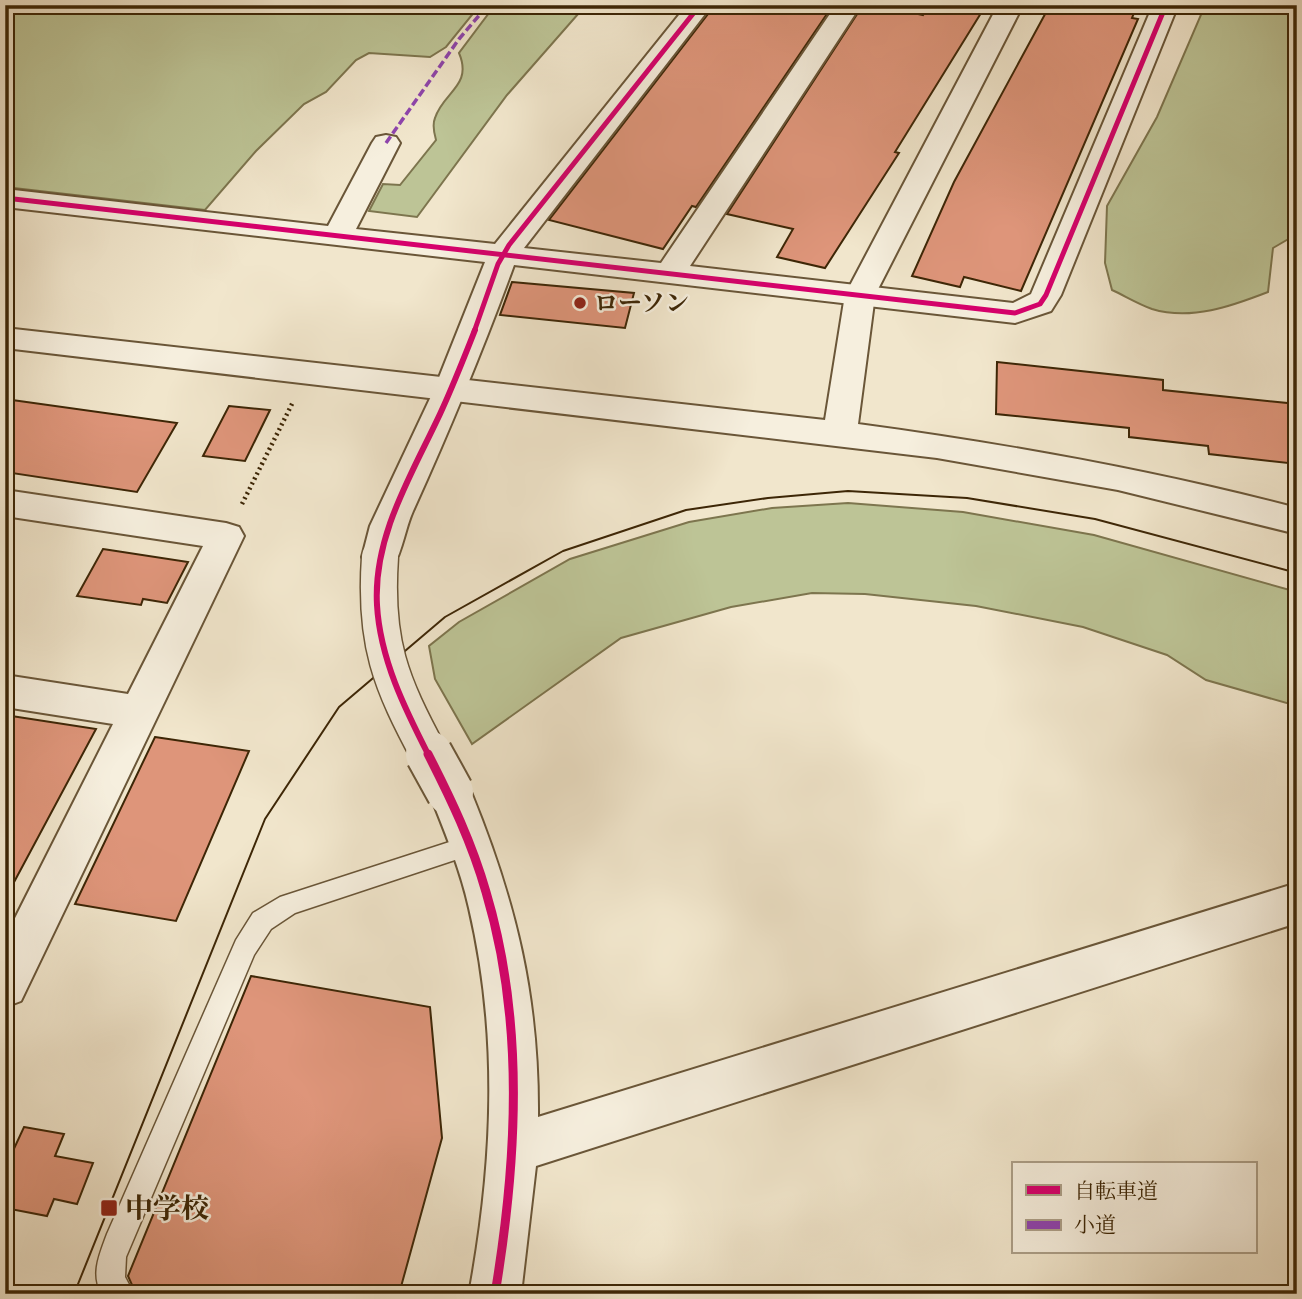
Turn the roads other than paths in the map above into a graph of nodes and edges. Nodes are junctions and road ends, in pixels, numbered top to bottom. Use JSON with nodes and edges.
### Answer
{"nodes":[{"id":1,"x":700,"y":5,"type":"edge"},
{"id":2,"x":849,"y":5,"type":"edge"},
{"id":3,"x":1011,"y":5,"type":"edge"},
{"id":4,"x":1166,"y":5,"type":"edge"},
{"id":5,"x":386,"y":143,"type":"dead end"},
{"id":6,"x":5,"y":198,"type":"edge"},
{"id":7,"x":337,"y":236,"type":"junction"},
{"id":8,"x":503,"y":255,"type":"junction"},
{"id":9,"x":670,"y":273,"type":"junction"},
{"id":10,"x":860,"y":295,"type":"junction"},
{"id":11,"x":5,"y":338,"type":"edge"},
{"id":12,"x":451,"y":390,"type":"junction"},
{"id":13,"x":840,"y":433,"type":"junction"},
{"id":14,"x":5,"y":503,"type":"edge"},
{"id":15,"x":1297,"y":521,"type":"edge"},
{"id":16,"x":5,"y":691,"type":"edge"},
{"id":17,"x":139,"y":712,"type":"junction"},
{"id":18,"x":450,"y":852,"type":"junction"},
{"id":19,"x":1297,"y":904,"type":"edge"},
{"id":20,"x":20,"y":921,"type":"edge"},
{"id":21,"x":5,"y":985,"type":"edge"},
{"id":22,"x":512,"y":1149,"type":"junction"},
{"id":23,"x":120,"y":1293,"type":"edge"},
{"id":24,"x":495,"y":1294,"type":"edge"}],
"edges":[{"from":1,"to":8,"type":"street"},
{"from":2,"to":9,"type":"street"},
{"from":3,"to":10,"type":"street"},
{"from":4,"to":10,"type":"street"},
{"from":5,"to":7,"type":"street"},
{"from":6,"to":7,"type":"street"},
{"from":7,"to":8,"type":"street"},
{"from":8,"to":9,"type":"street"},
{"from":8,"to":12,"type":"street"},
{"from":9,"to":10,"type":"street"},
{"from":10,"to":13,"type":"street"},
{"from":11,"to":12,"type":"street"},
{"from":12,"to":13,"type":"street"},
{"from":12,"to":18,"type":"street","bridge":true},
{"from":13,"to":15,"type":"street"},
{"from":14,"to":17,"type":"street"},
{"from":16,"to":17,"type":"street"},
{"from":17,"to":20,"type":"street"},
{"from":18,"to":22,"type":"street"},
{"from":18,"to":23,"type":"lane"},
{"from":19,"to":22,"type":"street"},
{"from":20,"to":21,"type":"street"},
{"from":22,"to":24,"type":"street"}]}
